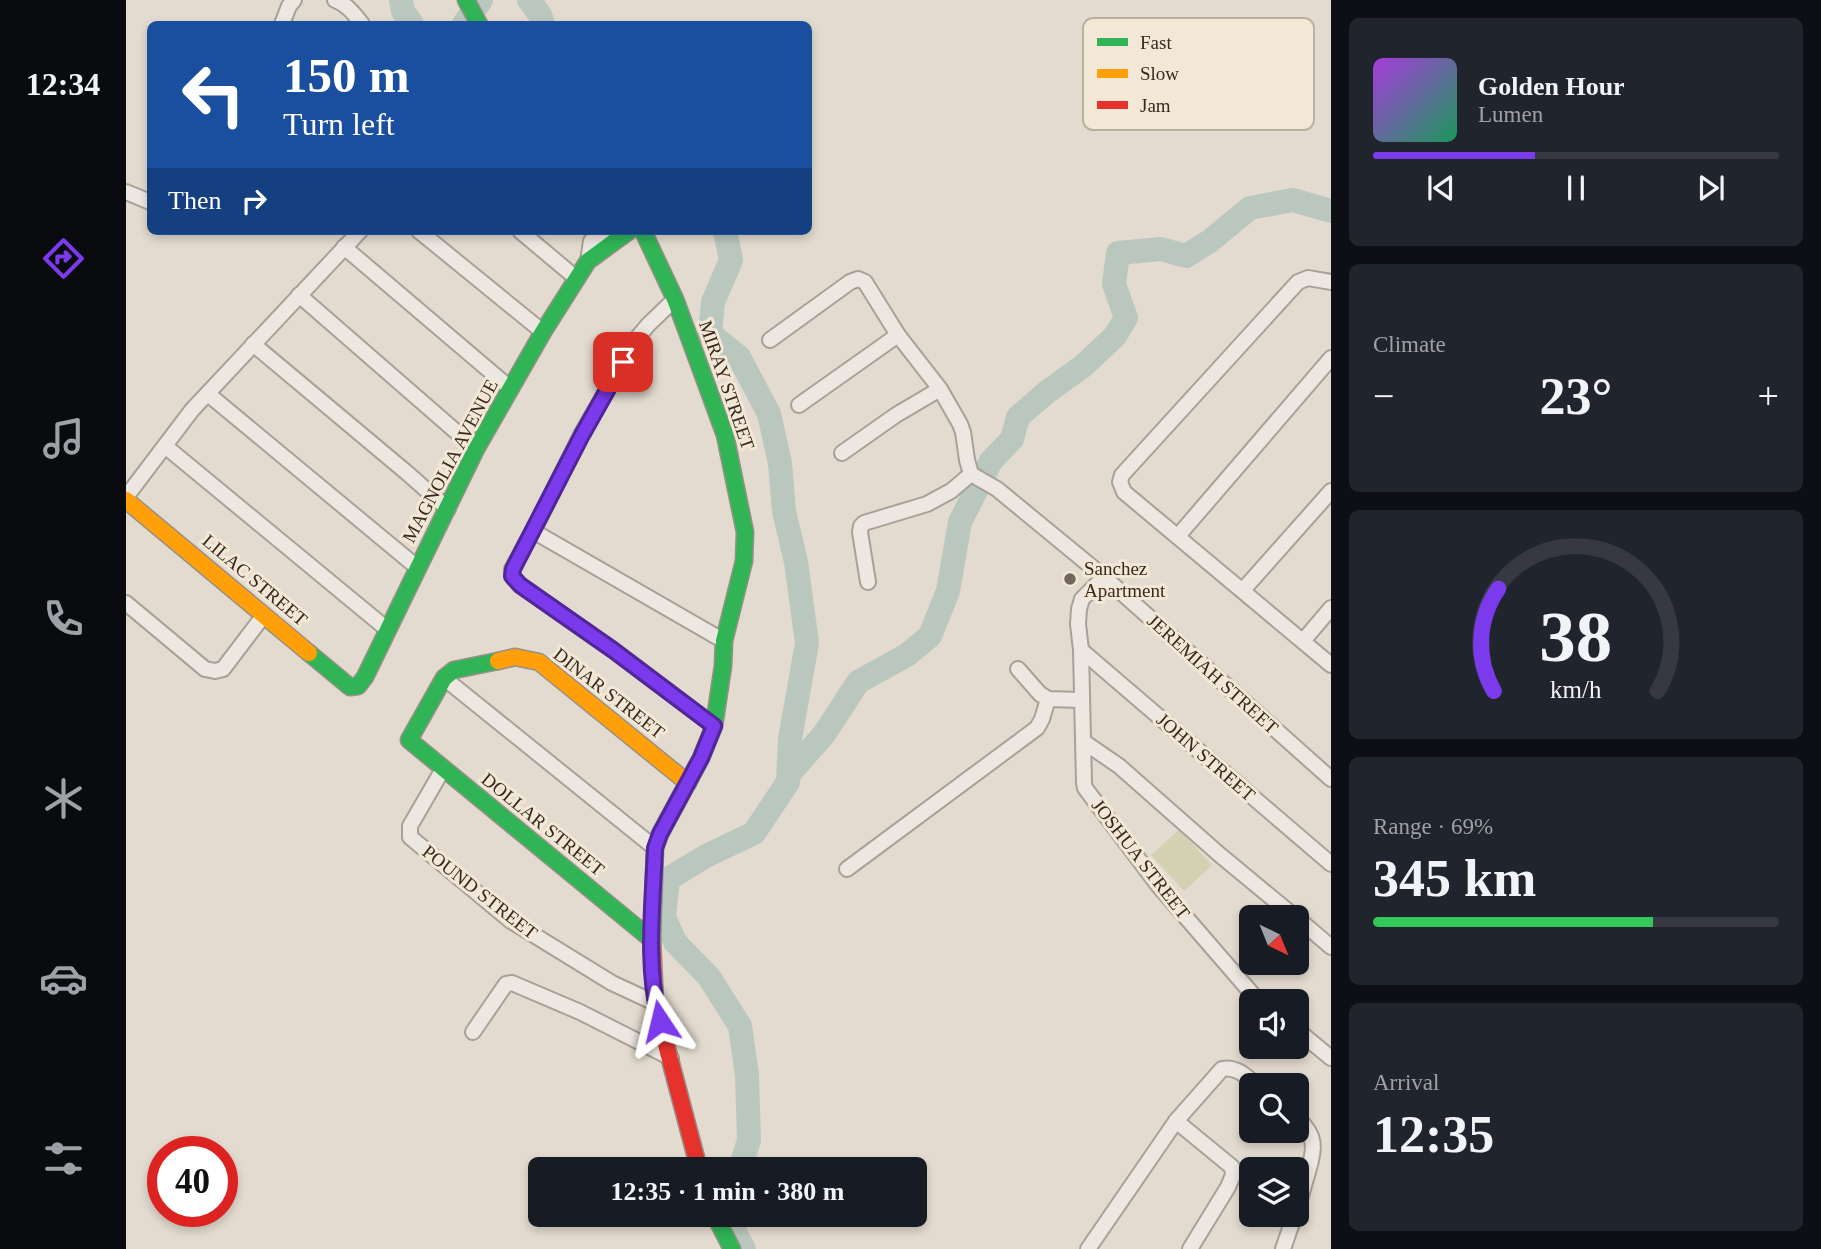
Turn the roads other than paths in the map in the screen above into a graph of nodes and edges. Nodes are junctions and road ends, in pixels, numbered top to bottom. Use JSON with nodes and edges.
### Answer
{"nodes":[{"id":1,"x":294,"y":0,"type":"edge"},
{"id":2,"x":335,"y":0,"type":"edge"},
{"id":3,"x":466,"y":1,"type":"edge"},
{"id":4,"x":283,"y":21,"type":"edge"},
{"id":5,"x":360,"y":21,"type":"edge"},
{"id":6,"x":477,"y":21,"type":"edge"},
{"id":7,"x":126,"y":192,"type":"edge"},
{"id":8,"x":147,"y":201,"type":"edge"},
{"id":9,"x":356,"y":235,"type":"edge"},
{"id":10,"x":424,"y":235,"type":"edge"},
{"id":11,"x":525,"y":235,"type":"edge"},
{"id":12,"x":619,"y":235,"type":"edge"},
{"id":13,"x":645,"y":235,"type":"edge"},
{"id":14,"x":591,"y":246,"type":"edge"},
{"id":15,"x":344,"y":247,"type":"junction"},
{"id":16,"x":576,"y":278,"type":"junction"},
{"id":17,"x":1331,"y":282,"type":"edge"},
{"id":18,"x":299,"y":295,"type":"junction"},
{"id":19,"x":675,"y":299,"type":"junction"},
{"id":20,"x":543,"y":332,"type":"junction"},
{"id":21,"x":898,"y":335,"type":"junction"},
{"id":22,"x":770,"y":340,"type":"dead end"},
{"id":23,"x":253,"y":344,"type":"junction"},
{"id":24,"x":1331,"y":358,"type":"edge"},
{"id":25,"x":511,"y":389,"type":"junction"},
{"id":26,"x":940,"y":389,"type":"junction"},
{"id":27,"x":208,"y":394,"type":"junction"},
{"id":28,"x":799,"y":405,"type":"dead end"},
{"id":29,"x":165,"y":446,"type":"junction"},
{"id":30,"x":476,"y":449,"type":"junction"},
{"id":31,"x":842,"y":453,"type":"dead end"},
{"id":32,"x":980,"y":479,"type":"junction"},
{"id":33,"x":1331,"y":491,"type":"edge"},
{"id":34,"x":126,"y":498,"type":"edge"},
{"id":35,"x":447,"y":509,"type":"junction"},
{"id":36,"x":533,"y":531,"type":"junction"},
{"id":37,"x":1178,"y":536,"type":"junction"},
{"id":38,"x":418,"y":568,"type":"junction"},
{"id":39,"x":1104,"y":577,"type":"junction"},
{"id":40,"x":868,"y":582,"type":"dead end"},
{"id":41,"x":1243,"y":590,"type":"junction"},
{"id":42,"x":126,"y":603,"type":"edge"},
{"id":43,"x":1331,"y":608,"type":"edge"},
{"id":44,"x":264,"y":615,"type":"junction"},
{"id":45,"x":388,"y":630,"type":"junction"},
{"id":46,"x":724,"y":641,"type":"junction"},
{"id":47,"x":1303,"y":641,"type":"junction"},
{"id":48,"x":1081,"y":650,"type":"junction"},
{"id":49,"x":1331,"y":665,"type":"edge"},
{"id":50,"x":1018,"y":669,"type":"dead end"},
{"id":51,"x":444,"y":678,"type":"junction"},
{"id":52,"x":358,"y":685,"type":"joint"},
{"id":53,"x":1048,"y":699,"type":"junction"},
{"id":54,"x":1082,"y":701,"type":"junction"},
{"id":55,"x":714,"y":726,"type":"junction"},
{"id":56,"x":1084,"y":742,"type":"junction"},
{"id":57,"x":443,"y":769,"type":"junction"},
{"id":58,"x":1331,"y":779,"type":"edge"},
{"id":59,"x":688,"y":783,"type":"junction"},
{"id":60,"x":655,"y":848,"type":"junction"},
{"id":61,"x":1331,"y":864,"type":"edge"},
{"id":62,"x":847,"y":869,"type":"dead end"},
{"id":63,"x":1280,"y":905,"type":"edge"},
{"id":64,"x":1309,"y":929,"type":"edge"},
{"id":65,"x":652,"y":940,"type":"junction"},
{"id":66,"x":1331,"y":947,"type":"edge"},
{"id":67,"x":1248,"y":989,"type":"edge"},
{"id":68,"x":655,"y":1003,"type":"junction"},
{"id":69,"x":473,"y":1032,"type":"dead end"},
{"id":70,"x":1309,"y":1040,"type":"edge"},
{"id":71,"x":671,"y":1058,"type":"junction"},
{"id":72,"x":1331,"y":1058,"type":"edge"},
{"id":73,"x":1241,"y":1073,"type":"edge"},
{"id":74,"x":1177,"y":1121,"type":"junction"},
{"id":75,"x":1309,"y":1132,"type":"edge"},
{"id":76,"x":696,"y":1157,"type":"edge"},
{"id":77,"x":1309,"y":1169,"type":"edge"},
{"id":78,"x":721,"y":1227,"type":"edge"},
{"id":79,"x":1291,"y":1227,"type":"edge"},
{"id":80,"x":732,"y":1249,"type":"edge"},
{"id":81,"x":1088,"y":1249,"type":"edge"},
{"id":82,"x":1190,"y":1249,"type":"edge"},
{"id":83,"x":1283,"y":1249,"type":"edge"}],
"edges":[{"from":1,"to":4,"type":"street"},
{"from":2,"to":5,"type":"street"},
{"from":3,"to":6,"type":"street"},
{"from":7,"to":8,"type":"street"},
{"from":9,"to":15,"type":"street"},
{"from":10,"to":20,"type":"street"},
{"from":11,"to":16,"type":"street"},
{"from":12,"to":14,"type":"street","name":"MAGNOLIA AVENUE"},
{"from":13,"to":19,"type":"street","name":"MIRAY STREET"},
{"from":14,"to":16,"type":"street","name":"MAGNOLIA AVENUE"},
{"from":15,"to":18,"type":"street"},
{"from":15,"to":25,"type":"street"},
{"from":16,"to":20,"type":"street","name":"MAGNOLIA AVENUE"},
{"from":17,"to":37,"type":"street"},
{"from":18,"to":23,"type":"street"},
{"from":18,"to":30,"type":"street"},
{"from":19,"to":36,"type":"street"},
{"from":19,"to":46,"type":"street","name":"MIRAY STREET"},
{"from":20,"to":25,"type":"street","name":"MAGNOLIA AVENUE"},
{"from":21,"to":22,"type":"street"},
{"from":21,"to":26,"type":"street"},
{"from":21,"to":28,"type":"street"},
{"from":23,"to":27,"type":"street"},
{"from":23,"to":35,"type":"street"},
{"from":24,"to":37,"type":"street"},
{"from":25,"to":30,"type":"street","name":"MAGNOLIA AVENUE"},
{"from":26,"to":31,"type":"street"},
{"from":26,"to":32,"type":"street"},
{"from":27,"to":29,"type":"street"},
{"from":27,"to":38,"type":"street"},
{"from":29,"to":34,"type":"street"},
{"from":29,"to":45,"type":"street"},
{"from":30,"to":35,"type":"street","name":"MAGNOLIA AVENUE"},
{"from":32,"to":39,"type":"street","name":"JEREMIAH STREET"},
{"from":32,"to":40,"type":"street"},
{"from":33,"to":41,"type":"street"},
{"from":34,"to":44,"type":"street","name":"LILAC STREET"},
{"from":35,"to":38,"type":"street","name":"MAGNOLIA AVENUE"},
{"from":36,"to":46,"type":"street"},
{"from":36,"to":55,"type":"street"},
{"from":37,"to":41,"type":"street"},
{"from":38,"to":45,"type":"street","name":"MAGNOLIA AVENUE"},
{"from":39,"to":48,"type":"street","name":"JOSHUA STREET"},
{"from":39,"to":58,"type":"street","name":"JEREMIAH STREET"},
{"from":41,"to":47,"type":"street"},
{"from":42,"to":44,"type":"street"},
{"from":43,"to":47,"type":"street"},
{"from":44,"to":52,"type":"street","name":"LILAC STREET"},
{"from":45,"to":52,"type":"street","name":"MAGNOLIA AVENUE"},
{"from":46,"to":55,"type":"street","name":"MIRAY STREET"},
{"from":47,"to":49,"type":"street"},
{"from":48,"to":54,"type":"street","name":"JOSHUA STREET"},
{"from":48,"to":61,"type":"street","name":"JOHN STREET"},
{"from":50,"to":53,"type":"street"},
{"from":51,"to":57,"type":"street","name":"DOLLAR STREET"},
{"from":51,"to":59,"type":"street","name":"DINAR STREET"},
{"from":51,"to":60,"type":"street"},
{"from":53,"to":54,"type":"street"},
{"from":53,"to":62,"type":"street"},
{"from":54,"to":56,"type":"street","name":"JOSHUA STREET"},
{"from":55,"to":59,"type":"street","name":"MIRAY STREET"},
{"from":56,"to":63,"type":"street"},
{"from":56,"to":67,"type":"street","name":"JOSHUA STREET"},
{"from":57,"to":65,"type":"street","name":"DOLLAR STREET"},
{"from":57,"to":68,"type":"street","name":"POUND STREET"},
{"from":59,"to":60,"type":"street","name":"MIRAY STREET"},
{"from":60,"to":65,"type":"street"},
{"from":64,"to":66,"type":"street"},
{"from":65,"to":68,"type":"street"},
{"from":68,"to":71,"type":"street"},
{"from":69,"to":71,"type":"street"},
{"from":70,"to":72,"type":"street"},
{"from":71,"to":76,"type":"street"},
{"from":73,"to":74,"type":"street"},
{"from":74,"to":81,"type":"street"},
{"from":74,"to":82,"type":"street"},
{"from":75,"to":77,"type":"street"},
{"from":78,"to":80,"type":"street"},
{"from":79,"to":83,"type":"street"}]}
